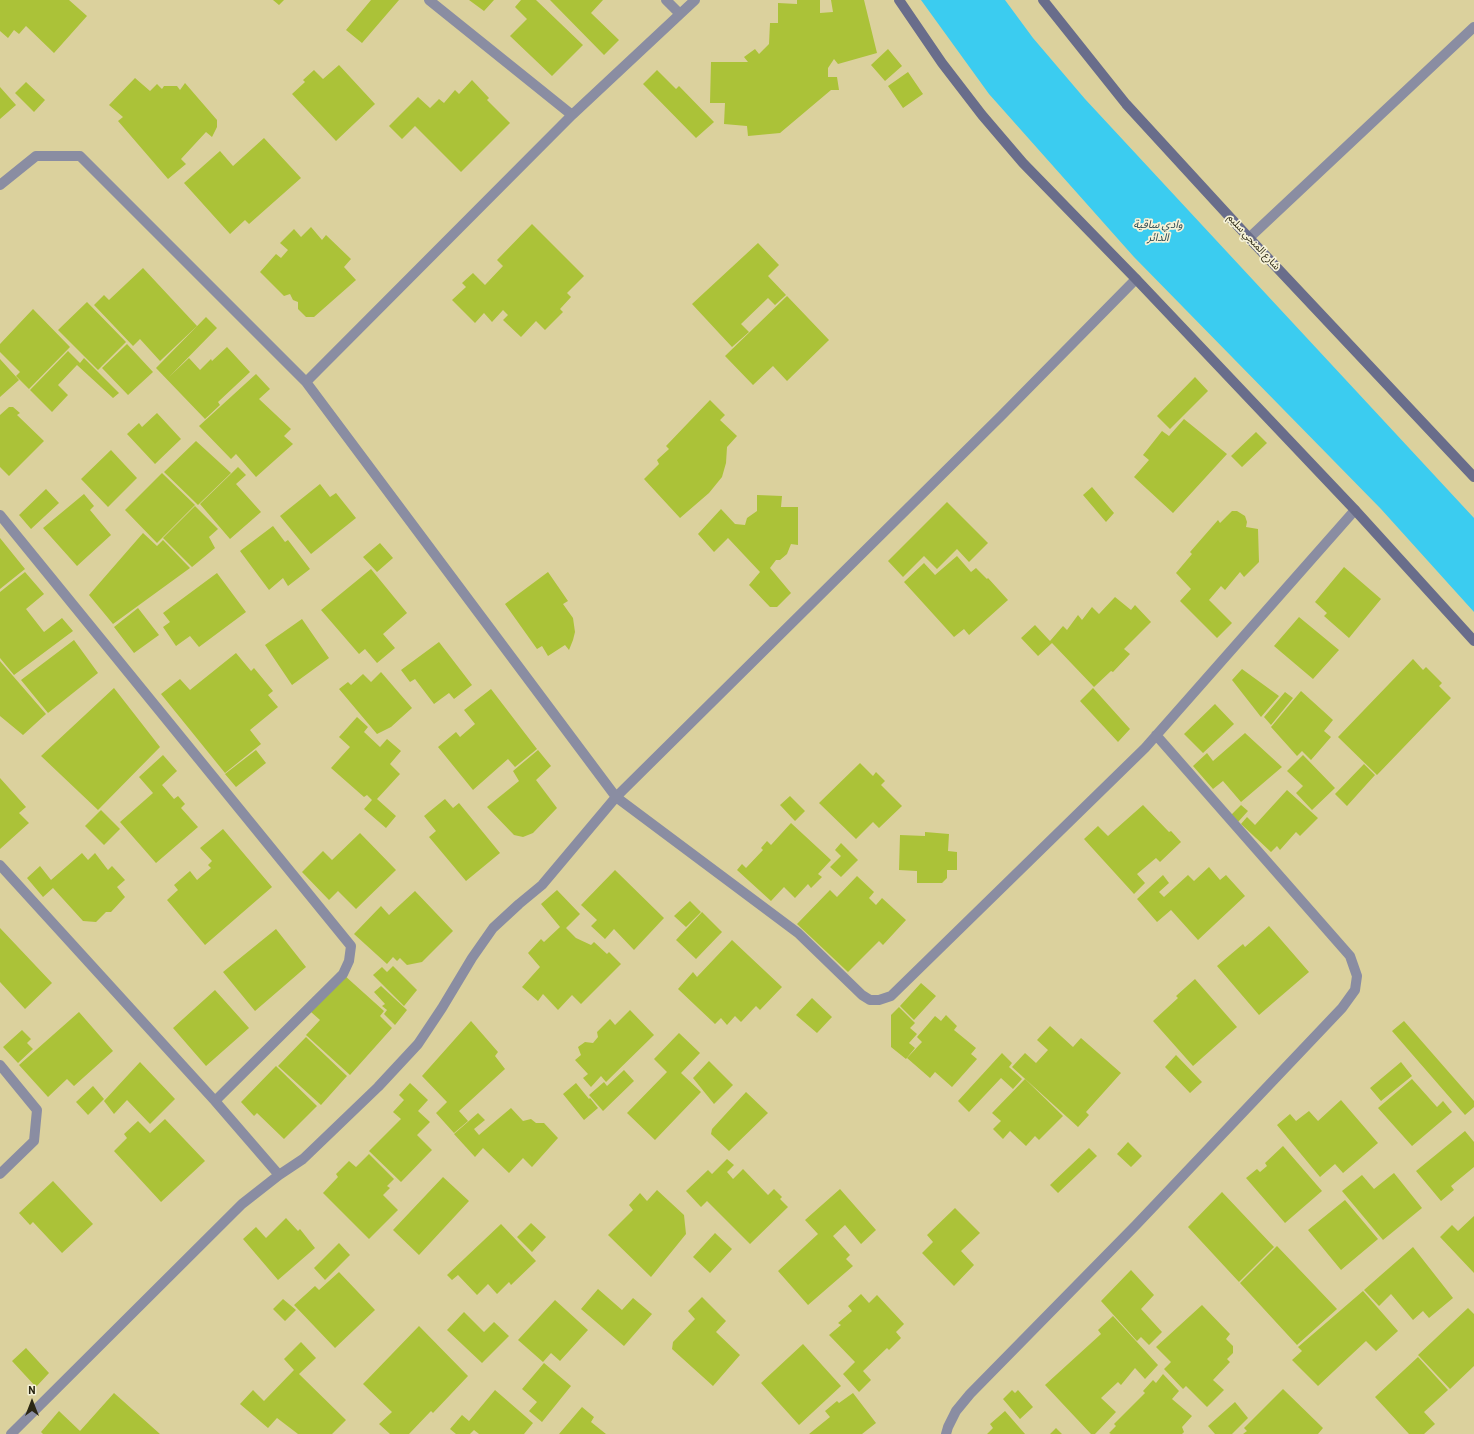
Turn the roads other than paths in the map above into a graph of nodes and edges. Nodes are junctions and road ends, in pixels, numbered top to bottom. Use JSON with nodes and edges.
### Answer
{"nodes":[{"id":1,"x":429,"y":0,"type":"edge"},
{"id":2,"x":666,"y":0,"type":"edge"},
{"id":3,"x":695,"y":0,"type":"edge"},
{"id":4,"x":899,"y":0,"type":"edge"},
{"id":5,"x":1043,"y":0,"type":"edge"},
{"id":6,"x":680,"y":14,"type":"junction"},
{"id":7,"x":1474,"y":27,"type":"edge"},
{"id":8,"x":572,"y":115,"type":"junction"},
{"id":9,"x":0,"y":185,"type":"edge"},
{"id":10,"x":1250,"y":238,"type":"junction"},
{"id":11,"x":1136,"y":279,"type":"junction"},
{"id":12,"x":306,"y":382,"type":"junction"},
{"id":13,"x":1474,"y":477,"type":"edge"},
{"id":14,"x":1355,"y":510,"type":"junction"},
{"id":15,"x":0,"y":515,"type":"edge"},
{"id":16,"x":1474,"y":641,"type":"edge"},
{"id":17,"x":1156,"y":735,"type":"junction"},
{"id":18,"x":616,"y":797,"type":"junction"},
{"id":19,"x":0,"y":865,"type":"edge"},
{"id":20,"x":0,"y":1065,"type":"edge"},
{"id":21,"x":215,"y":1101,"type":"junction"},
{"id":22,"x":0,"y":1174,"type":"edge"},
{"id":23,"x":279,"y":1175,"type":"junction"},
{"id":24,"x":10,"y":1434,"type":"edge"},
{"id":25,"x":946,"y":1434,"type":"edge"}],
"edges":[{"from":1,"to":8,"type":"street"},
{"from":2,"to":6,"type":"street"},
{"from":3,"to":6,"type":"street"},
{"from":4,"to":11,"type":"main road"},
{"from":5,"to":10,"type":"main road","name":"شارع المنجي سليم"},
{"from":6,"to":8,"type":"street"},
{"from":7,"to":10,"type":"street"},
{"from":8,"to":12,"type":"street"},
{"from":9,"to":12,"type":"street"},
{"from":10,"to":13,"type":"main road","name":"شارع المنجي سليم"},
{"from":11,"to":14,"type":"main road"},
{"from":11,"to":18,"type":"street"},
{"from":12,"to":18,"type":"street"},
{"from":14,"to":16,"type":"main road"},
{"from":14,"to":17,"type":"street"},
{"from":15,"to":21,"type":"street"},
{"from":17,"to":18,"type":"street"},
{"from":17,"to":25,"type":"street"},
{"from":18,"to":23,"type":"street"},
{"from":19,"to":21,"type":"street"},
{"from":20,"to":22,"type":"street"},
{"from":21,"to":23,"type":"street"},
{"from":23,"to":24,"type":"street"}]}
